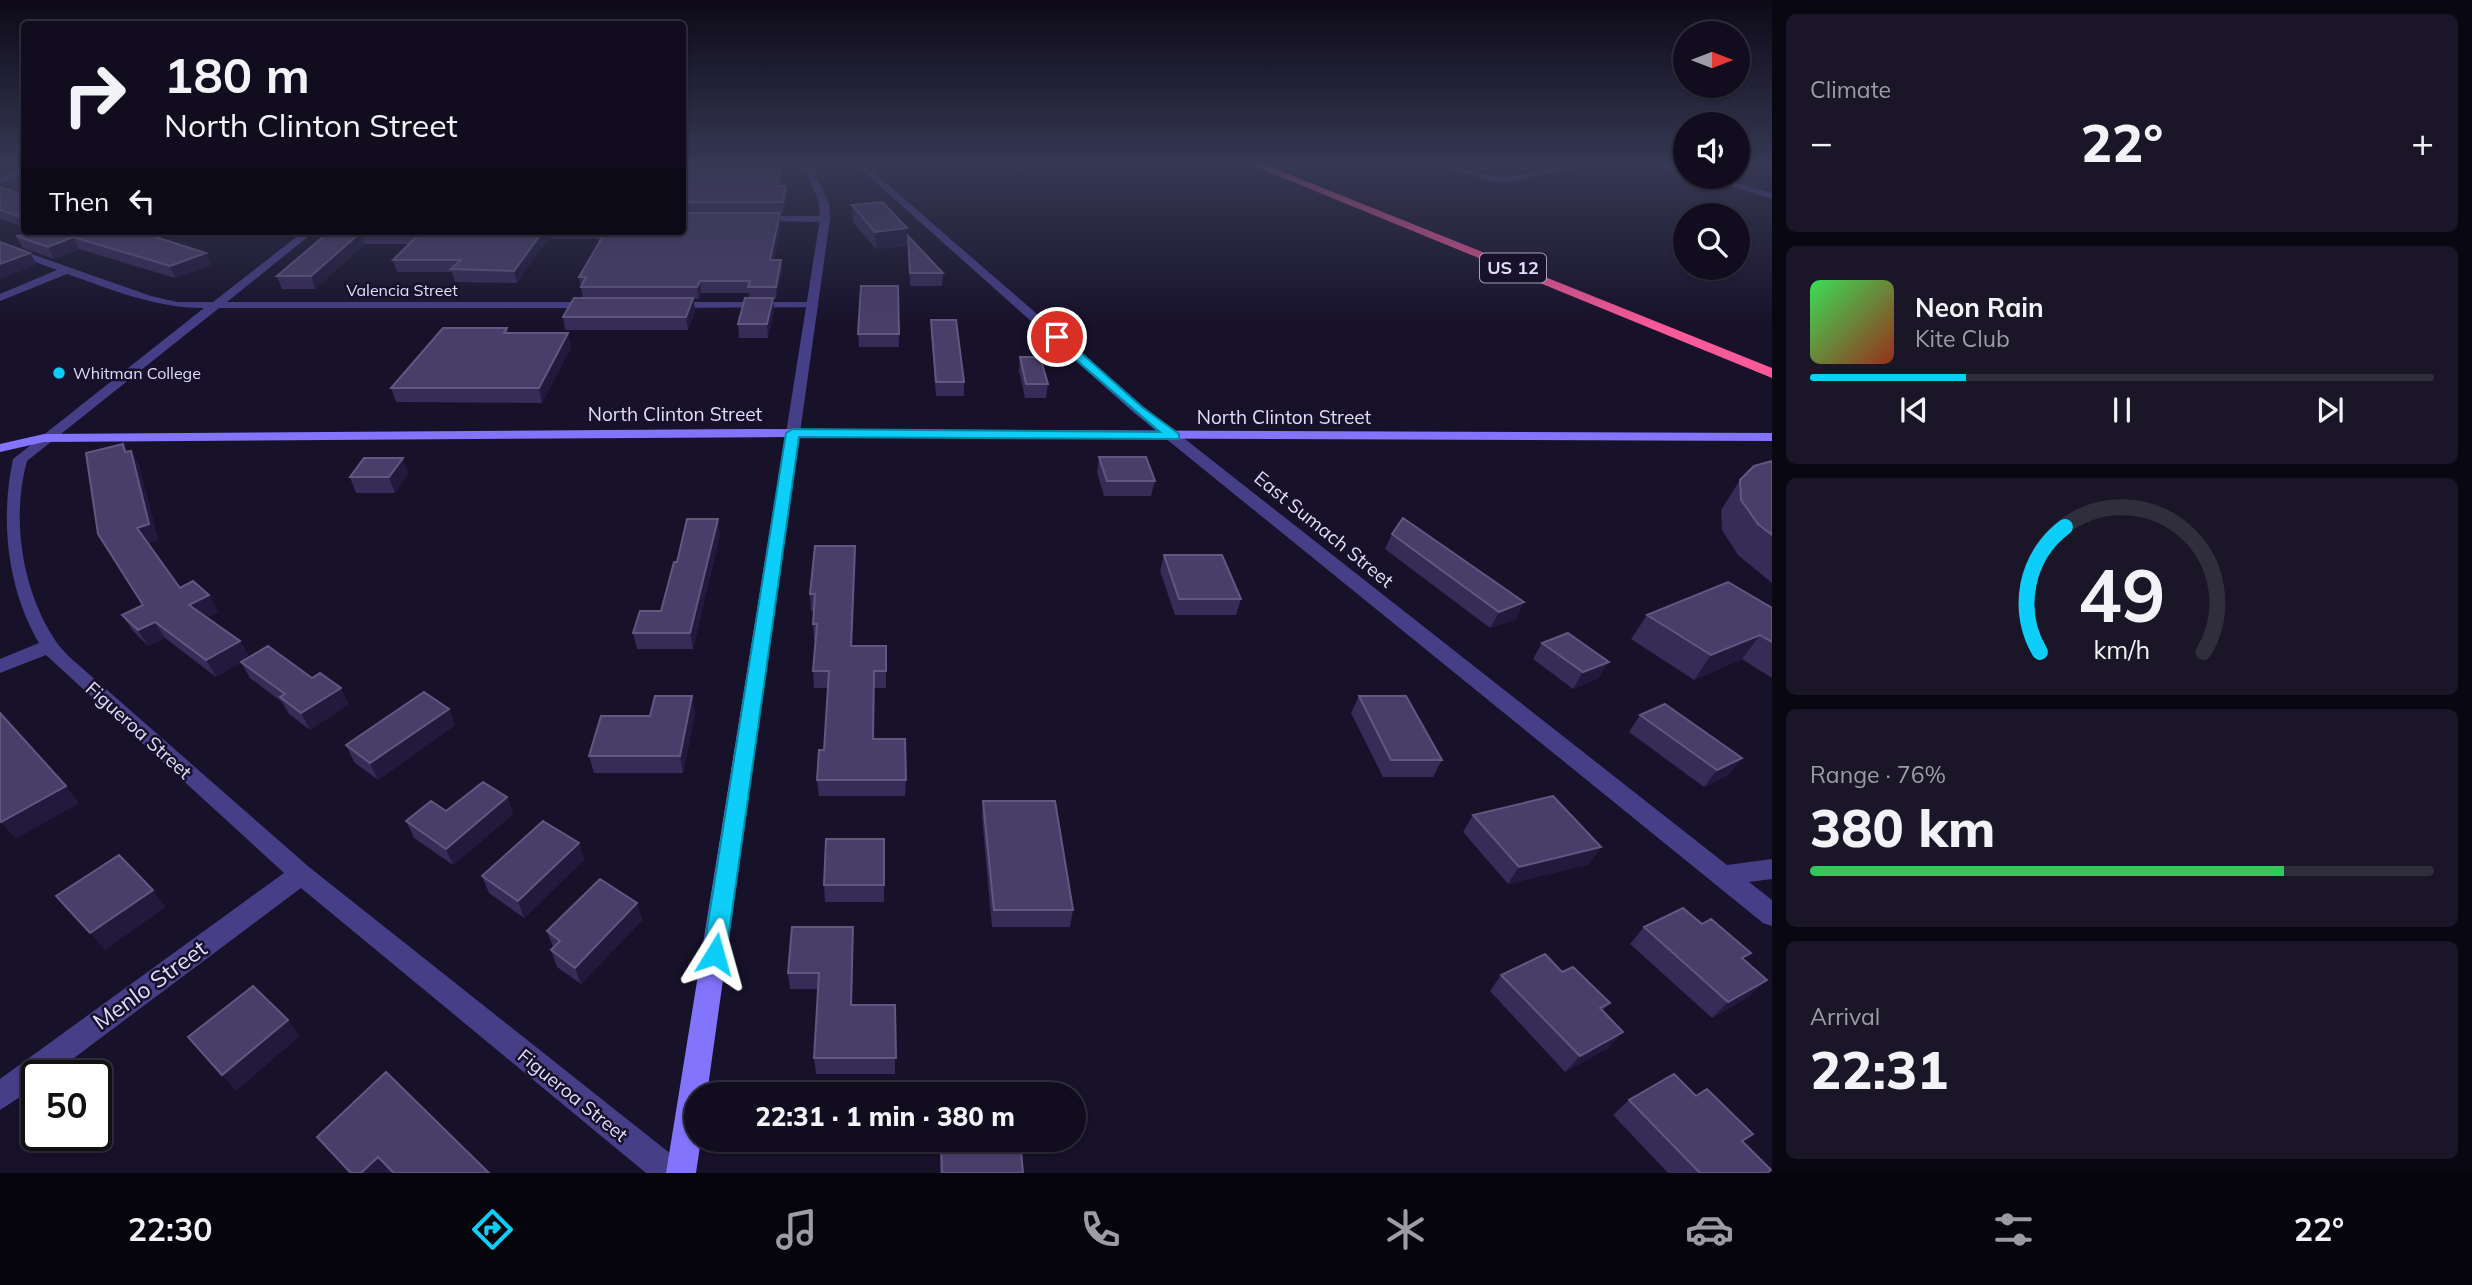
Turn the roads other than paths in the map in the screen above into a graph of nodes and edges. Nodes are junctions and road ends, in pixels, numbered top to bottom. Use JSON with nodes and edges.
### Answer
{"nodes":[{"id":1,"x":747,"y":219,"type":"edge"},
{"id":2,"x":825,"y":219,"type":"joint"},
{"id":3,"x":921,"y":219,"type":"edge"},
{"id":4,"x":1391,"y":219,"type":"edge"},
{"id":5,"x":1418,"y":219,"type":"edge"},
{"id":6,"x":305,"y":235,"type":"edge"},
{"id":7,"x":0,"y":246,"type":"edge"},
{"id":8,"x":1491,"y":259,"type":"junction"},
{"id":9,"x":68,"y":270,"type":"junction"},
{"id":10,"x":0,"y":298,"type":"edge"},
{"id":11,"x":664,"y":305,"type":"edge"},
{"id":12,"x":813,"y":305,"type":"junction"},
{"id":13,"x":214,"y":306,"type":"junction"},
{"id":14,"x":610,"y":306,"type":"edge"},
{"id":15,"x":1772,"y":358,"type":"edge"},
{"id":16,"x":1772,"y":365,"type":"edge"},
{"id":17,"x":1772,"y":373,"type":"edge"},
{"id":18,"x":793,"y":433,"type":"junction"},
{"id":19,"x":1174,"y":436,"type":"junction"},
{"id":20,"x":1772,"y":437,"type":"edge"},
{"id":21,"x":44,"y":438,"type":"junction"},
{"id":22,"x":0,"y":448,"type":"edge"},
{"id":23,"x":50,"y":646,"type":"junction"},
{"id":24,"x":0,"y":666,"type":"edge"},
{"id":25,"x":1772,"y":869,"type":"edge"},
{"id":26,"x":301,"y":874,"type":"junction"},
{"id":27,"x":1723,"y":876,"type":"junction"},
{"id":28,"x":1772,"y":915,"type":"edge"},
{"id":29,"x":0,"y":1096,"type":"edge"},
{"id":30,"x":670,"y":1173,"type":"edge"},
{"id":31,"x":681,"y":1173,"type":"edge"}],
"edges":[{"from":1,"to":2,"type":"street"},
{"from":2,"to":12,"type":"street"},
{"from":3,"to":19,"type":"street","name":"East Sumach Street"},
{"from":4,"to":8,"type":"highway","number":"US 12"},
{"from":5,"to":15,"type":"highway","number":"US 12"},
{"from":6,"to":13,"type":"street","name":"Figueroa Street"},
{"from":7,"to":9,"type":"street","name":"Valencia Street"},
{"from":8,"to":16,"type":"highway"},
{"from":8,"to":17,"type":"highway","number":"US 12"},
{"from":9,"to":10,"type":"street"},
{"from":9,"to":13,"type":"street","name":"Valencia Street"},
{"from":11,"to":12,"type":"street"},
{"from":12,"to":18,"type":"street"},
{"from":13,"to":14,"type":"street","name":"Valencia Street"},
{"from":13,"to":21,"type":"street","name":"Figueroa Street"},
{"from":18,"to":19,"type":"main road","name":"North Clinton Street"},
{"from":18,"to":21,"type":"main road","name":"North Clinton Street"},
{"from":18,"to":31,"type":"main road"},
{"from":19,"to":20,"type":"main road","name":"North Clinton Street"},
{"from":19,"to":27,"type":"street","name":"East Sumach Street"},
{"from":21,"to":22,"type":"main road","name":"North Clinton Street"},
{"from":21,"to":23,"type":"street","name":"Figueroa Street"},
{"from":23,"to":24,"type":"street"},
{"from":23,"to":26,"type":"street","name":"Figueroa Street"},
{"from":25,"to":27,"type":"street"},
{"from":26,"to":29,"type":"street","name":"Menlo Street"},
{"from":26,"to":30,"type":"street","name":"Figueroa Street"},
{"from":27,"to":28,"type":"street","name":"East Sumach Street"}]}
